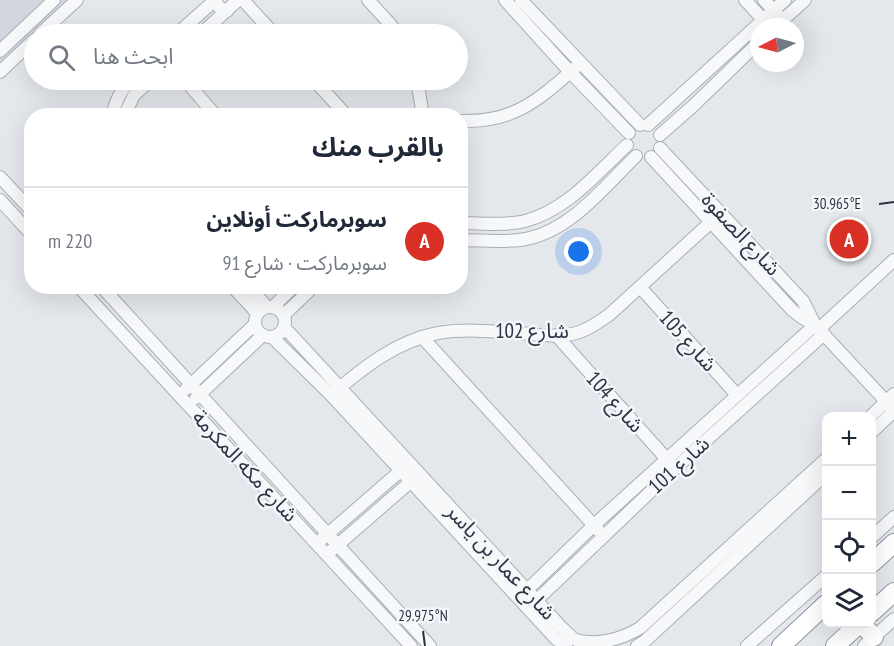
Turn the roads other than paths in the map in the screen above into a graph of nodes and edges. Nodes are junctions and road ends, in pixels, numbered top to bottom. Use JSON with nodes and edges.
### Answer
{"nodes":[{"id":1,"x":54,"y":0,"type":"edge"},
{"id":2,"x":77,"y":0,"type":"edge"},
{"id":3,"x":215,"y":0,"type":"edge"},
{"id":4,"x":241,"y":0,"type":"edge"},
{"id":5,"x":368,"y":0,"type":"edge"},
{"id":6,"x":506,"y":0,"type":"edge"},
{"id":7,"x":521,"y":0,"type":"edge"},
{"id":8,"x":745,"y":0,"type":"edge"},
{"id":9,"x":764,"y":0,"type":"edge"},
{"id":10,"x":785,"y":0,"type":"edge"},
{"id":11,"x":805,"y":0,"type":"edge"},
{"id":12,"x":774,"y":10,"type":"junction"},
{"id":13,"x":227,"y":11,"type":"junction"},
{"id":14,"x":762,"y":18,"type":"edge"},
{"id":15,"x":770,"y":18,"type":"edge"},
{"id":16,"x":777,"y":18,"type":"edge"},
{"id":17,"x":785,"y":18,"type":"edge"},
{"id":18,"x":29,"y":24,"type":"edge"},
{"id":19,"x":51,"y":24,"type":"edge"},
{"id":20,"x":188,"y":24,"type":"edge"},
{"id":21,"x":212,"y":24,"type":"edge"},
{"id":22,"x":264,"y":24,"type":"edge"},
{"id":23,"x":391,"y":24,"type":"edge"},
{"id":24,"x":24,"y":28,"type":"edge"},
{"id":25,"x":750,"y":38,"type":"edge"},
{"id":26,"x":24,"y":49,"type":"edge"},
{"id":27,"x":0,"y":51,"type":"edge"},
{"id":28,"x":750,"y":51,"type":"edge"},
{"id":29,"x":575,"y":68,"type":"junction"},
{"id":30,"x":0,"y":72,"type":"edge"},
{"id":31,"x":122,"y":90,"type":"edge"},
{"id":32,"x":140,"y":90,"type":"edge"},
{"id":33,"x":194,"y":90,"type":"edge"},
{"id":34,"x":323,"y":90,"type":"edge"},
{"id":35,"x":419,"y":90,"type":"edge"},
{"id":36,"x":113,"y":108,"type":"edge"},
{"id":37,"x":128,"y":108,"type":"edge"},
{"id":38,"x":209,"y":108,"type":"edge"},
{"id":39,"x":339,"y":108,"type":"edge"},
{"id":40,"x":422,"y":108,"type":"edge"},
{"id":41,"x":468,"y":121,"type":"edge"},
{"id":42,"x":644,"y":125,"type":"junction"},
{"id":43,"x":628,"y":139,"type":"junction"},
{"id":44,"x":657,"y":146,"type":"junction"},
{"id":45,"x":636,"y":156,"type":"junction"},
{"id":46,"x":0,"y":177,"type":"edge"},
{"id":47,"x":0,"y":200,"type":"edge"},
{"id":48,"x":24,"y":203,"type":"edge"},
{"id":49,"x":468,"y":222,"type":"edge"},
{"id":50,"x":711,"y":222,"type":"junction"},
{"id":51,"x":476,"y":223,"type":"junction"},
{"id":52,"x":24,"y":226,"type":"edge"},
{"id":53,"x":468,"y":240,"type":"edge"},
{"id":54,"x":475,"y":240,"type":"junction"},
{"id":55,"x":894,"y":260,"type":"edge"},
{"id":56,"x":640,"y":287,"type":"junction"},
{"id":57,"x":85,"y":294,"type":"edge"},
{"id":58,"x":108,"y":294,"type":"edge"},
{"id":59,"x":241,"y":294,"type":"edge"},
{"id":60,"x":252,"y":294,"type":"edge"},
{"id":61,"x":285,"y":294,"type":"edge"},
{"id":62,"x":307,"y":294,"type":"edge"},
{"id":63,"x":126,"y":313,"type":"junction"},
{"id":64,"x":263,"y":313,"type":"junction"},
{"id":65,"x":284,"y":321,"type":"junction"},
{"id":66,"x":114,"y":326,"type":"junction"},
{"id":67,"x":819,"y":329,"type":"junction"},
{"id":68,"x":556,"y":335,"type":"junction"},
{"id":69,"x":267,"y":336,"type":"junction"},
{"id":70,"x":422,"y":337,"type":"junction"},
{"id":71,"x":192,"y":384,"type":"junction"},
{"id":72,"x":336,"y":391,"type":"junction"},
{"id":73,"x":200,"y":394,"type":"junction"},
{"id":74,"x":179,"y":395,"type":"junction"},
{"id":75,"x":737,"y":395,"type":"junction"},
{"id":76,"x":892,"y":404,"type":"edge"},
{"id":77,"x":188,"y":405,"type":"junction"},
{"id":78,"x":876,"y":414,"type":"edge"},
{"id":79,"x":876,"y":426,"type":"edge"},
{"id":80,"x":671,"y":463,"type":"junction"},
{"id":81,"x":824,"y":466,"type":"edge"},
{"id":82,"x":405,"y":468,"type":"junction"},
{"id":83,"x":414,"y":478,"type":"junction"},
{"id":84,"x":894,"y":517,"type":"edge"},
{"id":85,"x":594,"y":525,"type":"junction"},
{"id":86,"x":876,"y":533,"type":"edge"},
{"id":87,"x":328,"y":534,"type":"junction"},
{"id":88,"x":603,"y":535,"type":"junction"},
{"id":89,"x":894,"y":543,"type":"edge"},
{"id":90,"x":316,"y":544,"type":"junction"},
{"id":91,"x":338,"y":545,"type":"junction"},
{"id":92,"x":326,"y":555,"type":"junction"},
{"id":93,"x":876,"y":559,"type":"edge"},
{"id":94,"x":822,"y":580,"type":"edge"},
{"id":95,"x":894,"y":592,"type":"edge"},
{"id":96,"x":382,"y":593,"type":"junction"},
{"id":97,"x":524,"y":594,"type":"junction"},
{"id":98,"x":537,"y":600,"type":"junction"},
{"id":99,"x":371,"y":603,"type":"junction"},
{"id":100,"x":822,"y":608,"type":"edge"},
{"id":101,"x":876,"y":608,"type":"edge"},
{"id":102,"x":397,"y":609,"type":"junction"},
{"id":103,"x":894,"y":619,"type":"edge"},
{"id":104,"x":386,"y":620,"type":"junction"},
{"id":105,"x":656,"y":622,"type":"junction"},
{"id":106,"x":865,"y":633,"type":"edge"},
{"id":107,"x":427,"y":645,"type":"edge"},
{"id":108,"x":411,"y":646,"type":"edge"},
{"id":109,"x":566,"y":646,"type":"edge"},
{"id":110,"x":637,"y":646,"type":"edge"},
{"id":111,"x":747,"y":646,"type":"edge"},
{"id":112,"x":781,"y":646,"type":"edge"},
{"id":113,"x":835,"y":646,"type":"edge"}],
"edges":[{"from":1,"to":18,"type":"street"},
{"from":2,"to":19,"type":"street"},
{"from":3,"to":13,"type":"street"},
{"from":3,"to":20,"type":"street"},
{"from":4,"to":13,"type":"street"},
{"from":4,"to":22,"type":"street"},
{"from":5,"to":23,"type":"street"},
{"from":6,"to":29,"type":"street"},
{"from":7,"to":29,"type":"street"},
{"from":8,"to":14,"type":"street"},
{"from":9,"to":12,"type":"street"},
{"from":10,"to":12,"type":"street"},
{"from":11,"to":17,"type":"street"},
{"from":12,"to":15,"type":"street"},
{"from":12,"to":16,"type":"street"},
{"from":13,"to":21,"type":"street"},
{"from":24,"to":27,"type":"street"},
{"from":25,"to":42,"type":"street"},
{"from":26,"to":30,"type":"street"},
{"from":28,"to":44,"type":"street"},
{"from":29,"to":41,"type":"street"},
{"from":29,"to":42,"type":"street"},
{"from":29,"to":43,"type":"street"},
{"from":31,"to":36,"type":"street"},
{"from":32,"to":37,"type":"street"},
{"from":33,"to":38,"type":"street"},
{"from":34,"to":39,"type":"street"},
{"from":35,"to":40,"type":"street"},
{"from":42,"to":43,"type":"street"},
{"from":42,"to":44,"type":"street"},
{"from":43,"to":45,"type":"street"},
{"from":43,"to":51,"type":"street"},
{"from":44,"to":45,"type":"street"},
{"from":44,"to":50,"type":"street","name":"شارع الصفوة"},
{"from":44,"to":67,"type":"street","name":"شارع الصفوة"},
{"from":45,"to":54,"type":"street"},
{"from":46,"to":48,"type":"street"},
{"from":47,"to":52,"type":"street"},
{"from":49,"to":51,"type":"street"},
{"from":50,"to":56,"type":"street","name":"شارع 102"},
{"from":50,"to":67,"type":"street","name":"شارع الصفوة"},
{"from":51,"to":54,"type":"street"},
{"from":53,"to":54,"type":"street"},
{"from":55,"to":67,"type":"street"},
{"from":56,"to":68,"type":"street","name":"شارع 102"},
{"from":56,"to":75,"type":"street","name":"شارع 105"},
{"from":57,"to":66,"type":"street","name":"شارع مكه المكرمة"},
{"from":58,"to":63,"type":"street","name":"شارع مكه المكرمة"},
{"from":59,"to":64,"type":"street"},
{"from":60,"to":64,"type":"street"},
{"from":61,"to":64,"type":"street"},
{"from":62,"to":65,"type":"street"},
{"from":63,"to":66,"type":"street"},
{"from":63,"to":71,"type":"street","name":"شارع مكه المكرمة"},
{"from":64,"to":65,"type":"street","name":"شارع عمار بن ياسر"},
{"from":64,"to":69,"type":"street","name":"شارع عمار بن ياسر"},
{"from":64,"to":71,"type":"street"},
{"from":65,"to":69,"type":"street"},
{"from":65,"to":72,"type":"street","name":"شارع عمار بن ياسر"},
{"from":66,"to":74,"type":"street","name":"شارع مكه المكرمة"},
{"from":67,"to":75,"type":"street","name":"شارع 101"},
{"from":67,"to":76,"type":"street","name":"شارع الصفوة"},
{"from":67,"to":80,"type":"street","name":"شارع 101"},
{"from":68,"to":70,"type":"street","name":"شارع 102"},
{"from":68,"to":80,"type":"street","name":"شارع 104"},
{"from":69,"to":72,"type":"street","name":"شارع عمار بن ياسر"},
{"from":69,"to":73,"type":"street"},
{"from":70,"to":72,"type":"street","name":"شارع 102"},
{"from":70,"to":85,"type":"street"},
{"from":71,"to":73,"type":"street","name":"شارع مكه المكرمة"},
{"from":71,"to":74,"type":"street"},
{"from":72,"to":82,"type":"street","name":"شارع عمار بن ياسر"},
{"from":73,"to":77,"type":"street"},
{"from":73,"to":87,"type":"street","name":"شارع مكه المكرمة"},
{"from":74,"to":77,"type":"street","name":"شارع مكه المكرمة"},
{"from":75,"to":80,"type":"street","name":"شارع 101"},
{"from":76,"to":78,"type":"street"},
{"from":76,"to":79,"type":"street"},
{"from":77,"to":90,"type":"street","name":"شارع مكه المكرمة"},
{"from":80,"to":85,"type":"street","name":"شارع 101"},
{"from":80,"to":88,"type":"street","name":"شارع 101"},
{"from":81,"to":105,"type":"street","name":"شارع عمار بن ياسر"},
{"from":82,"to":83,"type":"street","name":"شارع عمار بن ياسر"},
{"from":82,"to":87,"type":"street"},
{"from":83,"to":91,"type":"street"},
{"from":83,"to":97,"type":"street","name":"شارع عمار بن ياسر"},
{"from":84,"to":86,"type":"street"},
{"from":85,"to":88,"type":"street"},
{"from":85,"to":97,"type":"street","name":"شارع 101"},
{"from":87,"to":90,"type":"street"},
{"from":87,"to":91,"type":"street","name":"شارع مكه المكرمة"},
{"from":88,"to":98,"type":"street","name":"شارع 101"},
{"from":89,"to":93,"type":"highway"},
{"from":90,"to":92,"type":"street","name":"شارع مكه المكرمة"},
{"from":91,"to":92,"type":"street"},
{"from":91,"to":96,"type":"street","name":"شارع مكه المكرمة"},
{"from":92,"to":99,"type":"street","name":"شارع مكه المكرمة"},
{"from":94,"to":111,"type":"street"},
{"from":95,"to":101,"type":"highway"},
{"from":96,"to":99,"type":"street"},
{"from":96,"to":102,"type":"street","name":"شارع مكه المكرمة"},
{"from":97,"to":98,"type":"street","name":"شارع عمار بن ياسر"},
{"from":97,"to":109,"type":"street","name":"شارع عمار بن ياسر"},
{"from":98,"to":105,"type":"street","name":"شارع عمار بن ياسر"},
{"from":99,"to":104,"type":"street","name":"شارع مكه المكرمة"},
{"from":100,"to":112,"type":"highway"},
{"from":102,"to":104,"type":"street"},
{"from":102,"to":107,"type":"street","name":"شارع مكه المكرمة"},
{"from":103,"to":106,"type":"street"},
{"from":104,"to":108,"type":"street","name":"شارع مكه المكرمة"},
{"from":105,"to":110,"type":"street","name":"شارع عمار بن ياسر"},
{"from":106,"to":113,"type":"highway"}]}
